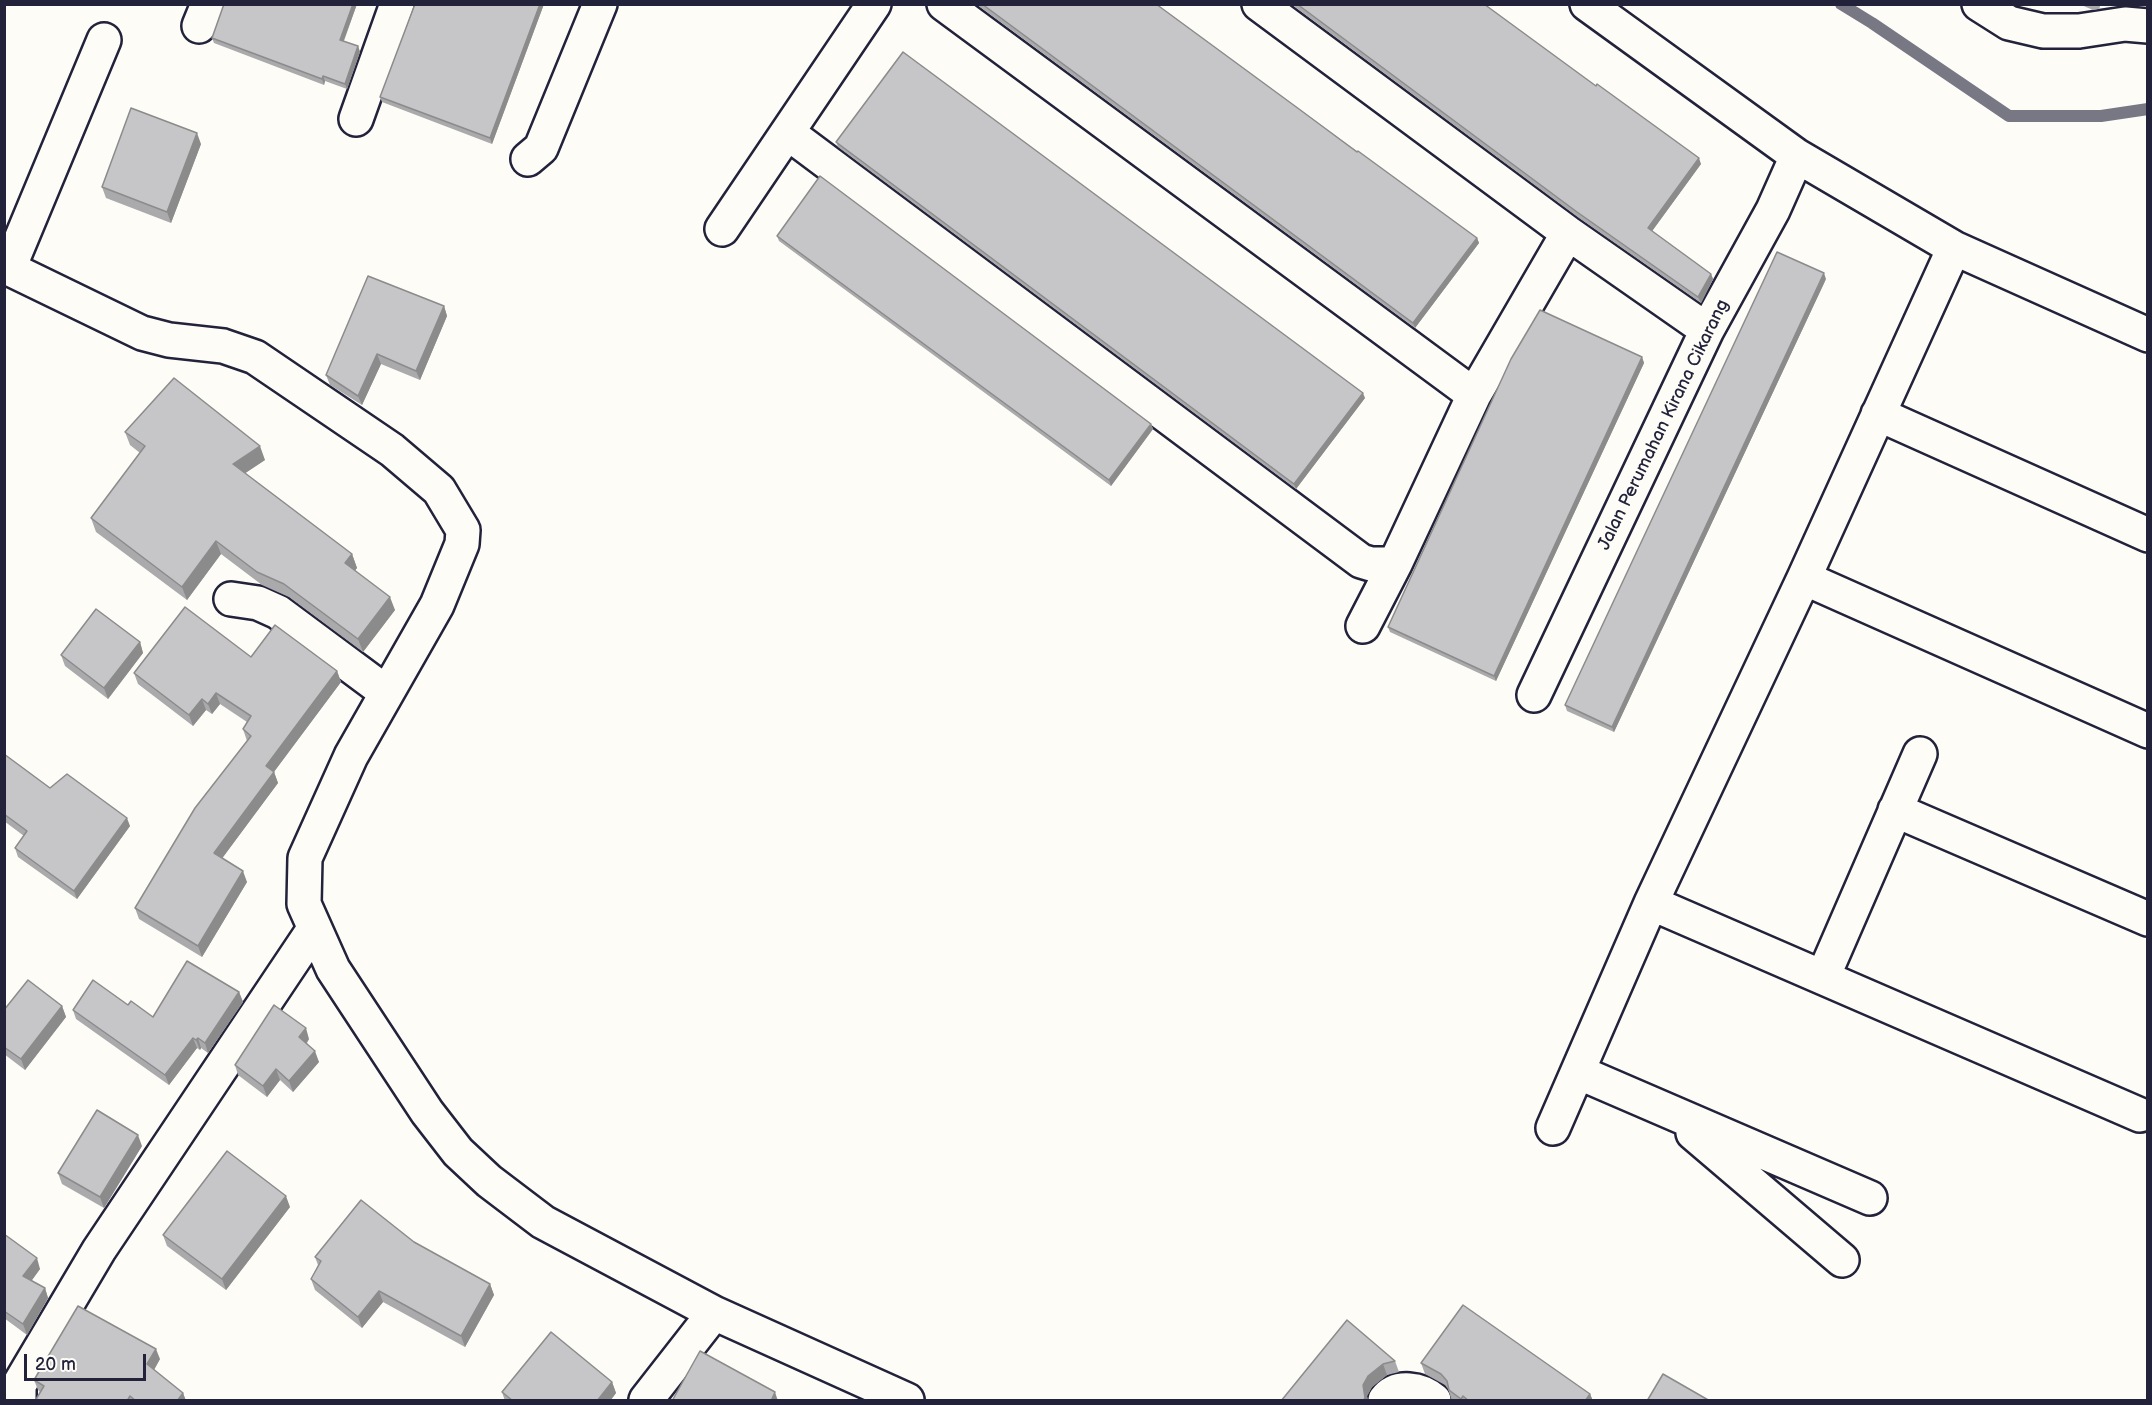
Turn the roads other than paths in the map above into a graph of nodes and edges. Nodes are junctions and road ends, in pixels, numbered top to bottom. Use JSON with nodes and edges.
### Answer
{"nodes":[{"id":1,"x":397,"y":4,"type":"edge"},
{"id":2,"x":600,"y":4,"type":"edge"},
{"id":3,"x":874,"y":4,"type":"edge"},
{"id":4,"x":944,"y":4,"type":"edge"},
{"id":5,"x":1259,"y":4,"type":"edge"},
{"id":6,"x":1587,"y":4,"type":"edge"},
{"id":7,"x":1979,"y":4,"type":"edge"},
{"id":8,"x":2135,"y":18,"type":"edge"},
{"id":9,"x":104,"y":40,"type":"dead end"},
{"id":10,"x":356,"y":119,"type":"dead end"},
{"id":11,"x":788,"y":133,"type":"junction"},
{"id":12,"x":1797,"y":156,"type":"junction"},
{"id":13,"x":528,"y":159,"type":"dead end"},
{"id":14,"x":722,"y":229,"type":"dead end"},
{"id":15,"x":1568,"y":233,"type":"junction"},
{"id":16,"x":1954,"y":248,"type":"junction"},
{"id":17,"x":7,"y":267,"type":"edge"},
{"id":18,"x":1707,"y":330,"type":"junction"},
{"id":19,"x":2148,"y":335,"type":"edge"},
{"id":20,"x":1474,"y":395,"type":"junction"},
{"id":21,"x":1878,"y":414,"type":"junction"},
{"id":22,"x":2148,"y":535,"type":"edge"},
{"id":23,"x":1395,"y":564,"type":"junction"},
{"id":24,"x":1804,"y":578,"type":"junction"},
{"id":25,"x":231,"y":599,"type":"dead end"},
{"id":26,"x":1363,"y":626,"type":"dead end"},
{"id":27,"x":387,"y":693,"type":"junction"},
{"id":28,"x":1534,"y":695,"type":"dead end"},
{"id":29,"x":2148,"y":731,"type":"edge"},
{"id":30,"x":1920,"y":754,"type":"dead end"},
{"id":31,"x":1895,"y":810,"type":"junction"},
{"id":32,"x":1651,"y":903,"type":"junction"},
{"id":33,"x":2148,"y":919,"type":"edge"},
{"id":34,"x":314,"y":929,"type":"junction"},
{"id":35,"x":1823,"y":977,"type":"junction"},
{"id":36,"x":1578,"y":1072,"type":"junction"},
{"id":37,"x":1666,"y":1110,"type":"junction"},
{"id":38,"x":2140,"y":1115,"type":"dead end"},
{"id":39,"x":1553,"y":1128,"type":"dead end"},
{"id":40,"x":1870,"y":1198,"type":"dead end"},
{"id":41,"x":1842,"y":1260,"type":"dead end"},
{"id":42,"x":714,"y":1313,"type":"junction"},
{"id":43,"x":19,"y":1401,"type":"edge"},
{"id":44,"x":646,"y":1401,"type":"edge"},
{"id":45,"x":907,"y":1401,"type":"edge"},
{"id":46,"x":1385,"y":1401,"type":"edge"},
{"id":47,"x":1434,"y":1401,"type":"edge"}],
"edges":[{"from":1,"to":10,"type":"street"},
{"from":2,"to":13,"type":"street"},
{"from":3,"to":11,"type":"street"},
{"from":4,"to":20,"type":"street"},
{"from":5,"to":15,"type":"street"},
{"from":6,"to":12,"type":"street"},
{"from":7,"to":8,"type":"street"},
{"from":9,"to":17,"type":"street"},
{"from":11,"to":14,"type":"street"},
{"from":11,"to":23,"type":"street"},
{"from":12,"to":16,"type":"street"},
{"from":12,"to":18,"type":"street","name":"Jalan Perumahan Kirana Cikarang"},
{"from":15,"to":18,"type":"street"},
{"from":15,"to":20,"type":"street"},
{"from":16,"to":19,"type":"street"},
{"from":16,"to":21,"type":"street"},
{"from":17,"to":27,"type":"street"},
{"from":18,"to":28,"type":"street","name":"Jalan Perumahan Kirana Cikarang"},
{"from":20,"to":23,"type":"street"},
{"from":21,"to":22,"type":"street"},
{"from":21,"to":24,"type":"street"},
{"from":23,"to":26,"type":"street"},
{"from":24,"to":29,"type":"street"},
{"from":24,"to":32,"type":"street"},
{"from":25,"to":27,"type":"street"},
{"from":27,"to":34,"type":"street"},
{"from":30,"to":31,"type":"street"},
{"from":31,"to":33,"type":"street"},
{"from":31,"to":35,"type":"street"},
{"from":32,"to":35,"type":"street"},
{"from":32,"to":36,"type":"street"},
{"from":34,"to":42,"type":"street"},
{"from":34,"to":43,"type":"street"},
{"from":35,"to":38,"type":"street"},
{"from":36,"to":37,"type":"street"},
{"from":36,"to":39,"type":"street"},
{"from":37,"to":40,"type":"street"},
{"from":37,"to":41,"type":"street"},
{"from":42,"to":44,"type":"street"},
{"from":42,"to":45,"type":"street"},
{"from":46,"to":47,"type":"street"}]}
